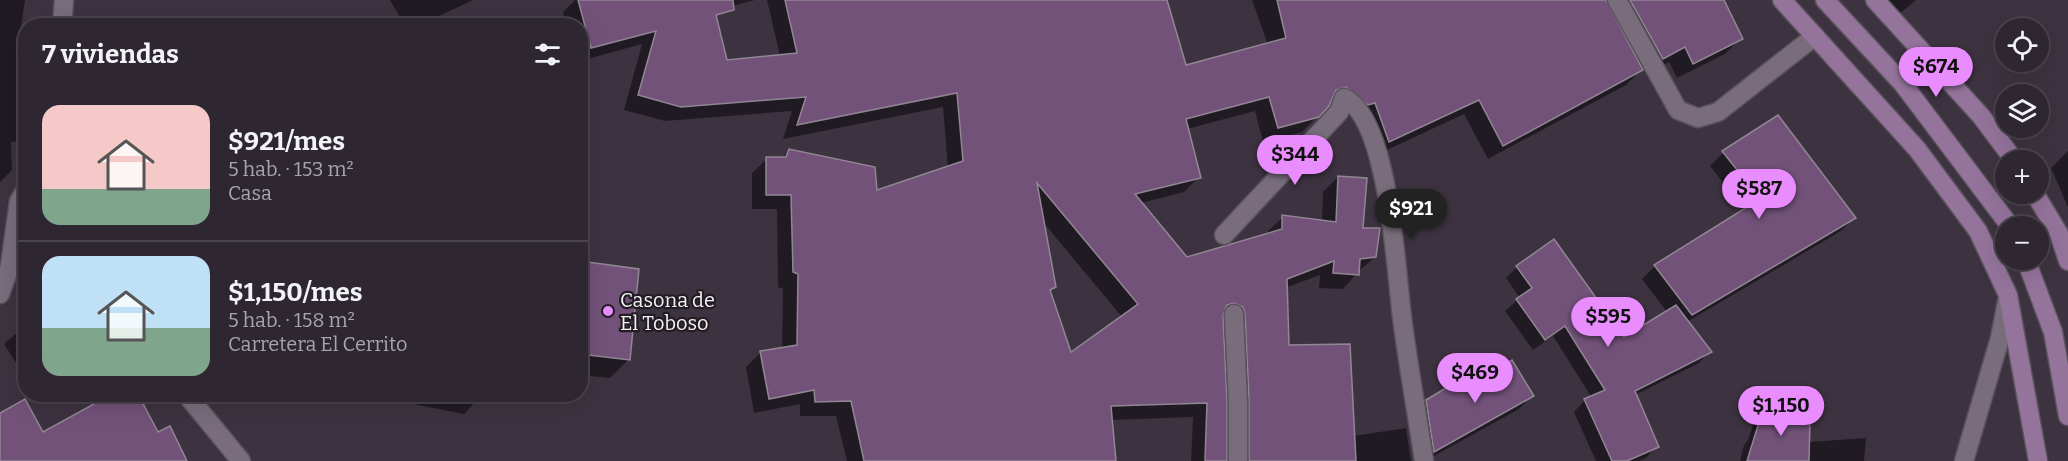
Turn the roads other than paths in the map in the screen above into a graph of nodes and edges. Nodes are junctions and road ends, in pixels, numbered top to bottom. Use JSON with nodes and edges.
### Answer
{"nodes":[{"id":1,"x":64,"y":0,"type":"edge"},
{"id":2,"x":1617,"y":0,"type":"edge"},
{"id":3,"x":1782,"y":0,"type":"edge"},
{"id":4,"x":1825,"y":0,"type":"edge"},
{"id":5,"x":1875,"y":0,"type":"edge"},
{"id":6,"x":63,"y":18,"type":"edge"},
{"id":7,"x":1815,"y":36,"type":"junction"},
{"id":8,"x":2006,"y":150,"type":"edge"},
{"id":9,"x":2041,"y":204,"type":"edge"},
{"id":10,"x":18,"y":208,"type":"edge"},
{"id":11,"x":2002,"y":216,"type":"edge"},
{"id":12,"x":1224,"y":235,"type":"dead end"},
{"id":13,"x":2068,"y":261,"type":"edge"},
{"id":14,"x":2030,"y":270,"type":"edge"},
{"id":15,"x":0,"y":294,"type":"edge"},
{"id":16,"x":2008,"y":295,"type":"junction"},
{"id":17,"x":1233,"y":314,"type":"dead end"},
{"id":18,"x":193,"y":402,"type":"edge"},
{"id":19,"x":2068,"y":416,"type":"edge"},
{"id":20,"x":241,"y":461,"type":"edge"},
{"id":21,"x":1238,"y":461,"type":"edge"},
{"id":22,"x":1424,"y":461,"type":"edge"},
{"id":23,"x":1964,"y":461,"type":"edge"},
{"id":24,"x":2038,"y":461,"type":"edge"}],
"edges":[{"from":1,"to":6,"type":"street"},
{"from":2,"to":7,"type":"street"},
{"from":3,"to":7,"type":"street"},
{"from":4,"to":11,"type":"street"},
{"from":5,"to":8,"type":"street"},
{"from":7,"to":16,"type":"street"},
{"from":9,"to":13,"type":"street"},
{"from":10,"to":15,"type":"street"},
{"from":12,"to":22,"type":"street"},
{"from":14,"to":19,"type":"street"},
{"from":16,"to":23,"type":"street"},
{"from":16,"to":24,"type":"street"},
{"from":17,"to":21,"type":"street"},
{"from":18,"to":20,"type":"street"}]}
